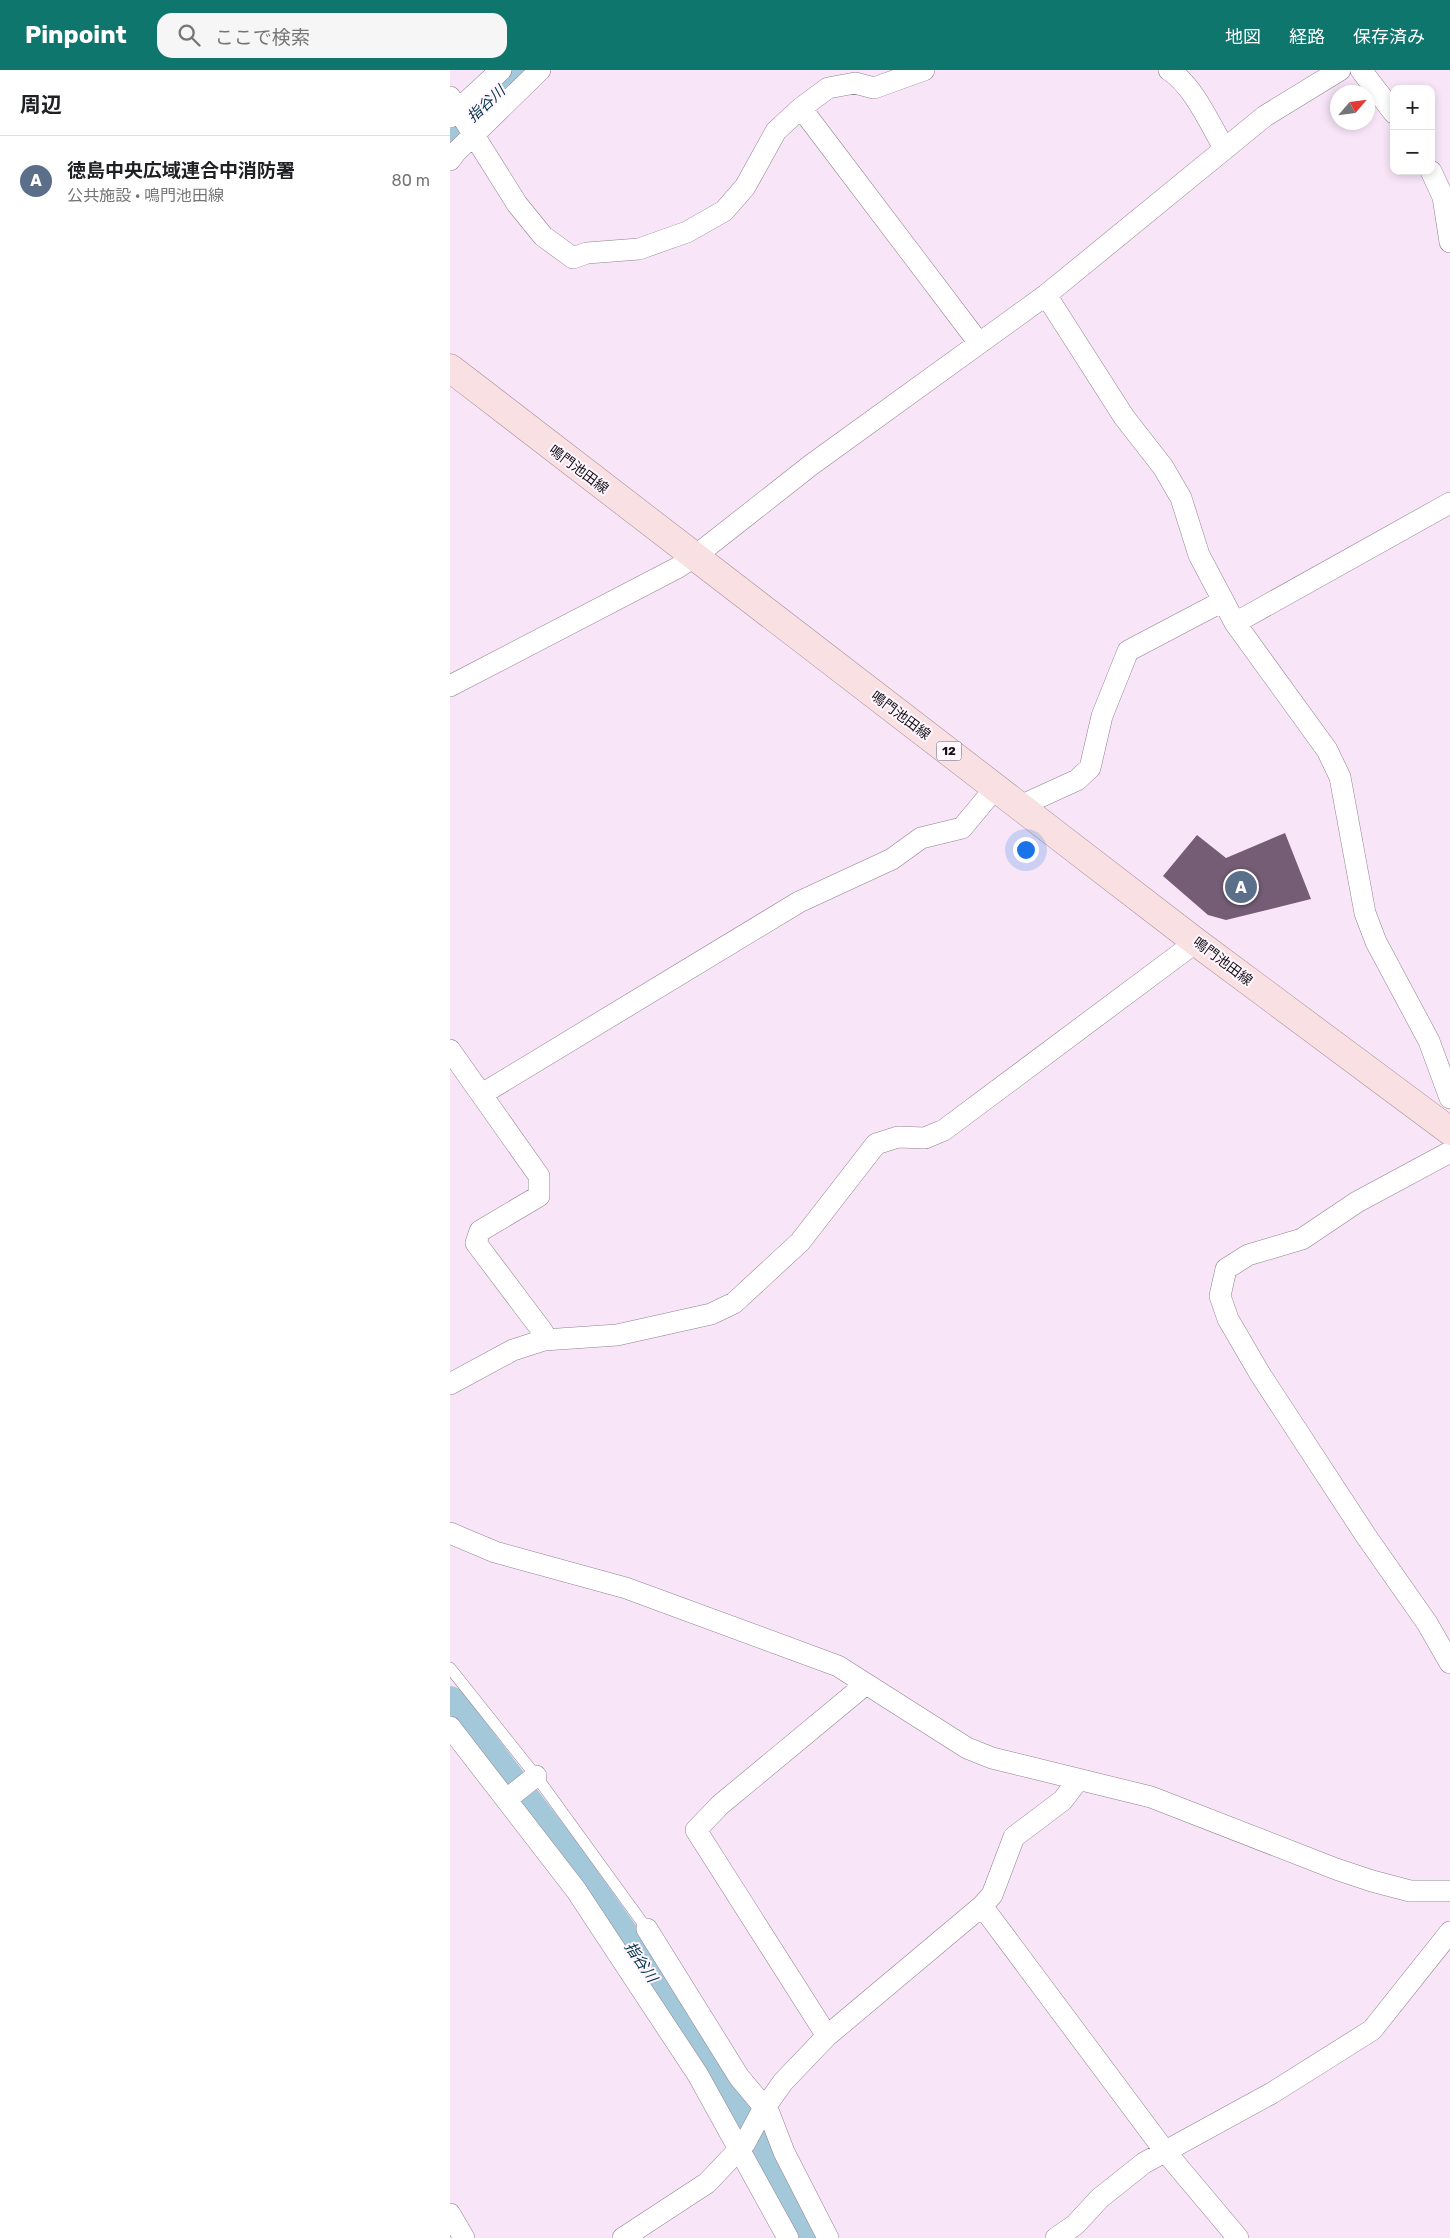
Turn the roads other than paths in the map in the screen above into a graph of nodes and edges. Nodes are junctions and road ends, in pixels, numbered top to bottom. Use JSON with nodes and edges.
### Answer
{"nodes":[{"id":1,"x":501,"y":70,"type":"edge"},
{"id":2,"x":540,"y":70,"type":"edge"},
{"id":3,"x":924,"y":70,"type":"edge"},
{"id":4,"x":1169,"y":70,"type":"edge"},
{"id":5,"x":1340,"y":70,"type":"edge"},
{"id":6,"x":1361,"y":70,"type":"edge"},
{"id":7,"x":801,"y":108,"type":"junction"},
{"id":8,"x":1390,"y":108,"type":"edge"},
{"id":9,"x":461,"y":116,"type":"edge"},
{"id":10,"x":1224,"y":148,"type":"junction"},
{"id":11,"x":450,"y":160,"type":"edge"},
{"id":12,"x":1433,"y":175,"type":"edge"},
{"id":13,"x":1450,"y":242,"type":"edge"},
{"id":14,"x":1046,"y":295,"type":"junction"},
{"id":15,"x":978,"y":343,"type":"junction"},
{"id":16,"x":450,"y":368,"type":"edge"},
{"id":17,"x":1450,"y":503,"type":"edge"},
{"id":18,"x":694,"y":557,"type":"junction"},
{"id":19,"x":1223,"y":601,"type":"junction"},
{"id":20,"x":1235,"y":623,"type":"junction"},
{"id":21,"x":450,"y":686,"type":"edge"},
{"id":22,"x":996,"y":787,"type":"junction"},
{"id":23,"x":1022,"y":808,"type":"junction"},
{"id":24,"x":1196,"y":942,"type":"junction"},
{"id":25,"x":450,"y":1050,"type":"edge"},
{"id":26,"x":482,"y":1094,"type":"junction"},
{"id":27,"x":1450,"y":1098,"type":"edge"},
{"id":28,"x":1450,"y":1132,"type":"edge"},
{"id":29,"x":544,"y":1340,"type":"junction"},
{"id":30,"x":450,"y":1384,"type":"edge"},
{"id":31,"x":450,"y":1533,"type":"edge"},
{"id":32,"x":1450,"y":1663,"type":"edge"},
{"id":33,"x":450,"y":1668,"type":"edge"},
{"id":34,"x":866,"y":1684,"type":"junction"},
{"id":35,"x":450,"y":1727,"type":"edge"},
{"id":36,"x":534,"y":1778,"type":"junction"},
{"id":37,"x":1078,"y":1780,"type":"junction"},
{"id":38,"x":509,"y":1797,"type":"junction"},
{"id":39,"x":1450,"y":1891,"type":"edge"},
{"id":40,"x":982,"y":1906,"type":"junction"},
{"id":41,"x":647,"y":1930,"type":"joint"},
{"id":42,"x":1450,"y":1932,"type":"edge"},
{"id":43,"x":826,"y":2036,"type":"junction"},
{"id":44,"x":763,"y":2110,"type":"junction"},
{"id":45,"x":743,"y":2146,"type":"junction"},
{"id":46,"x":1164,"y":2150,"type":"junction"},
{"id":47,"x":450,"y":2214,"type":"edge"},
{"id":48,"x":464,"y":2238,"type":"edge"},
{"id":49,"x":623,"y":2238,"type":"edge"},
{"id":50,"x":788,"y":2238,"type":"edge"},
{"id":51,"x":828,"y":2238,"type":"edge"},
{"id":52,"x":1056,"y":2238,"type":"edge"},
{"id":53,"x":1238,"y":2238,"type":"edge"}],
"edges":[{"from":1,"to":9,"type":"street"},
{"from":2,"to":9,"type":"street"},
{"from":3,"to":7,"type":"street"},
{"from":4,"to":10,"type":"street"},
{"from":5,"to":10,"type":"street"},
{"from":6,"to":8,"type":"street"},
{"from":7,"to":9,"type":"street"},
{"from":7,"to":15,"type":"street"},
{"from":9,"to":11,"type":"street"},
{"from":10,"to":14,"type":"street"},
{"from":12,"to":13,"type":"street"},
{"from":14,"to":15,"type":"street"},
{"from":14,"to":19,"type":"street"},
{"from":15,"to":18,"type":"street"},
{"from":16,"to":18,"type":"main road","name":"鳴門池田線","number":"12"},
{"from":17,"to":20,"type":"street"},
{"from":18,"to":21,"type":"street"},
{"from":18,"to":22,"type":"main road","name":"鳴門池田線","number":"12"},
{"from":19,"to":20,"type":"street"},
{"from":19,"to":23,"type":"street"},
{"from":20,"to":27,"type":"street"},
{"from":22,"to":23,"type":"main road","name":"鳴門池田線","number":"12"},
{"from":22,"to":26,"type":"street"},
{"from":23,"to":24,"type":"main road","name":"鳴門池田線","number":"12"},
{"from":24,"to":28,"type":"main road","name":"鳴門池田線","number":"12"},
{"from":24,"to":29,"type":"street"},
{"from":25,"to":26,"type":"street"},
{"from":26,"to":29,"type":"street"},
{"from":28,"to":32,"type":"street"},
{"from":29,"to":30,"type":"street"},
{"from":31,"to":34,"type":"street"},
{"from":33,"to":36,"type":"lane"},
{"from":34,"to":37,"type":"street"},
{"from":34,"to":43,"type":"street"},
{"from":35,"to":38,"type":"street"},
{"from":36,"to":38,"type":"street"},
{"from":36,"to":41,"type":"lane"},
{"from":37,"to":39,"type":"street"},
{"from":37,"to":40,"type":"street"},
{"from":38,"to":45,"type":"street"},
{"from":40,"to":43,"type":"street"},
{"from":40,"to":46,"type":"street"},
{"from":41,"to":44,"type":"street"},
{"from":42,"to":46,"type":"street"},
{"from":43,"to":44,"type":"street"},
{"from":44,"to":45,"type":"street"},
{"from":44,"to":51,"type":"street"},
{"from":45,"to":49,"type":"street"},
{"from":45,"to":50,"type":"street"},
{"from":46,"to":52,"type":"street"},
{"from":46,"to":53,"type":"street"},
{"from":47,"to":48,"type":"street"}]}
